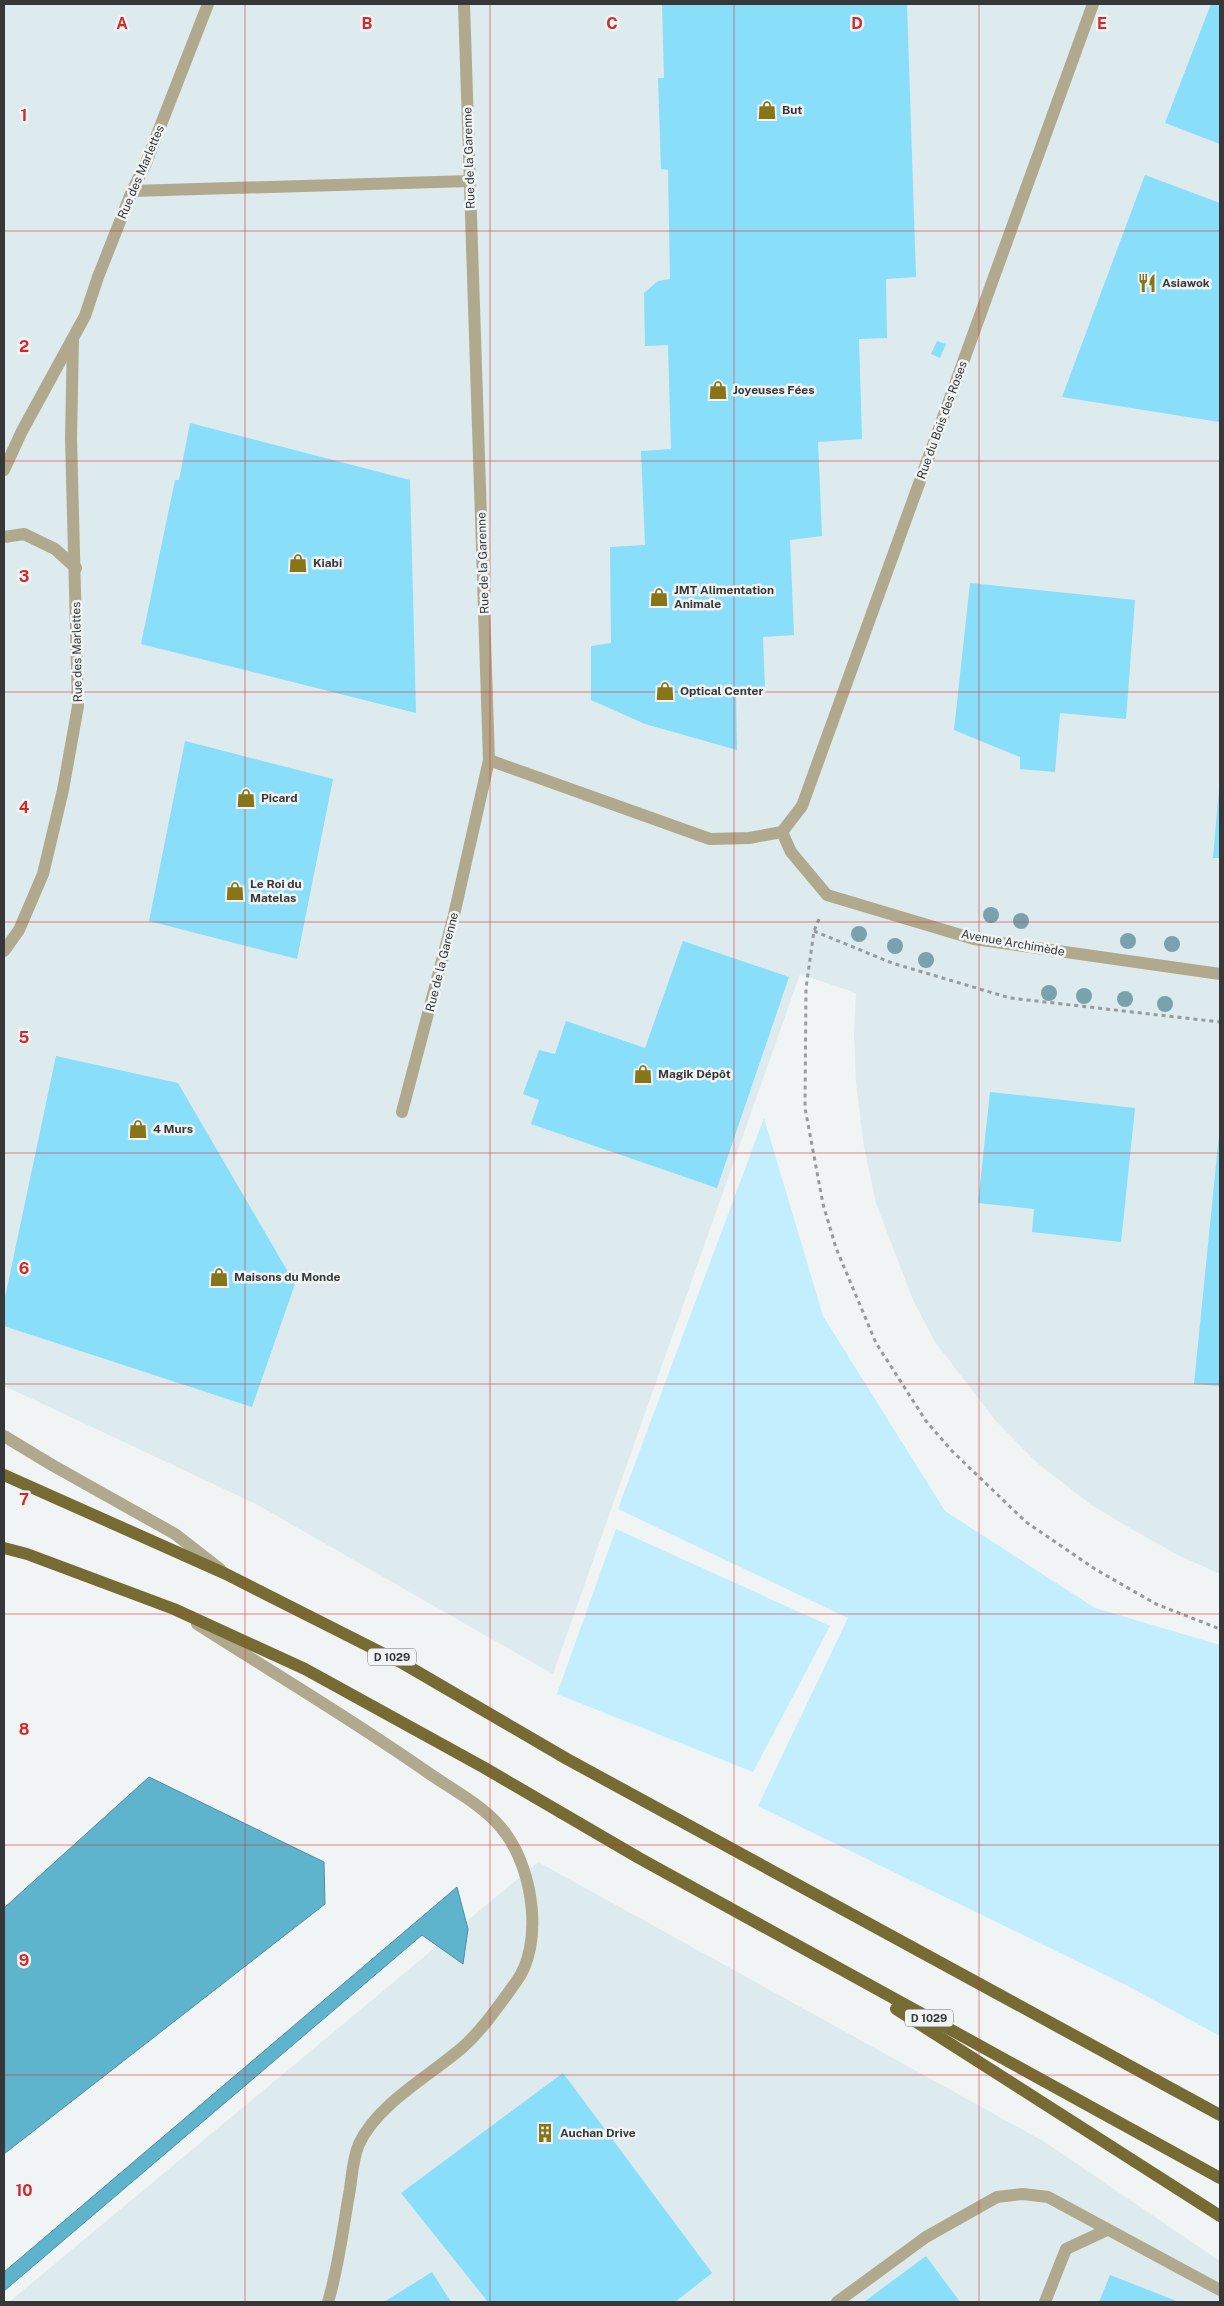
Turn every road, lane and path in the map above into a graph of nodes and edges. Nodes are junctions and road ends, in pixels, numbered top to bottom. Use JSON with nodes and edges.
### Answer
{"nodes":[{"id":1,"x":208,"y":4,"type":"edge"},
{"id":2,"x":464,"y":4,"type":"edge"},
{"id":3,"x":1093,"y":4,"type":"edge"},
{"id":4,"x":470,"y":181,"type":"junction"},
{"id":5,"x":132,"y":191,"type":"junction"},
{"id":6,"x":73,"y":339,"type":"junction"},
{"id":7,"x":4,"y":470,"type":"edge"},
{"id":8,"x":4,"y":537,"type":"edge"},
{"id":9,"x":76,"y":568,"type":"junction"},
{"id":10,"x":489,"y":760,"type":"junction"},
{"id":11,"x":782,"y":832,"type":"junction"},
{"id":12,"x":827,"y":895,"type":"junction"},
{"id":13,"x":814,"y":931,"type":"junction"},
{"id":14,"x":4,"y":951,"type":"edge"},
{"id":15,"x":1220,"y":974,"type":"edge"},
{"id":16,"x":1220,"y":1022,"type":"edge"},
{"id":17,"x":402,"y":1112,"type":"dead end"},
{"id":18,"x":4,"y":1436,"type":"edge"},
{"id":19,"x":4,"y":1475,"type":"edge"},
{"id":20,"x":4,"y":1548,"type":"edge"},
{"id":21,"x":226,"y":1574,"type":"junction"},
{"id":22,"x":174,"y":1610,"type":"junction"},
{"id":23,"x":1220,"y":1628,"type":"edge"},
{"id":24,"x":797,"y":1945,"type":"junction"},
{"id":25,"x":1220,"y":2116,"type":"edge"},
{"id":26,"x":1220,"y":2178,"type":"edge"},
{"id":27,"x":1220,"y":2216,"type":"edge"},
{"id":28,"x":1107,"y":2230,"type":"junction"},
{"id":29,"x":1220,"y":2290,"type":"edge"},
{"id":30,"x":328,"y":2302,"type":"edge"},
{"id":31,"x":838,"y":2302,"type":"edge"},
{"id":32,"x":1045,"y":2302,"type":"edge"}],
"edges":[{"from":1,"to":5,"type":"street","name":"Rue des Marlettes"},
{"from":2,"to":4,"type":"street","name":"Rue de la Garenne"},
{"from":3,"to":11,"type":"street","name":"Rue du Bois des Roses"},
{"from":4,"to":5,"type":"street"},
{"from":4,"to":10,"type":"street","name":"Rue de la Garenne"},
{"from":5,"to":6,"type":"street","name":"Rue des Marlettes"},
{"from":6,"to":7,"type":"street","name":"Rue des Marlettes"},
{"from":6,"to":9,"type":"street","name":"Rue des Marlettes"},
{"from":8,"to":9,"type":"street"},
{"from":9,"to":14,"type":"street","name":"Rue des Marlettes"},
{"from":10,"to":11,"type":"street"},
{"from":10,"to":17,"type":"street","name":"Rue de la Garenne"},
{"from":11,"to":12,"type":"street"},
{"from":12,"to":13,"type":"path"},
{"from":12,"to":15,"type":"street","name":"Avenue Archimède"},
{"from":13,"to":16,"type":"path"},
{"from":13,"to":23,"type":"path"},
{"from":18,"to":21,"type":"street"},
{"from":19,"to":21,"type":"main road","number":"D 1029"},
{"from":20,"to":22,"type":"main road","number":"D 1029"},
{"from":21,"to":25,"type":"main road","number":"D 1029"},
{"from":22,"to":24,"type":"main road","number":"D 1029"},
{"from":22,"to":30,"type":"street"},
{"from":24,"to":26,"type":"main road","number":"D 1029"},
{"from":24,"to":27,"type":"main road"},
{"from":28,"to":29,"type":"street"},
{"from":28,"to":31,"type":"street"},
{"from":28,"to":32,"type":"street"}]}
